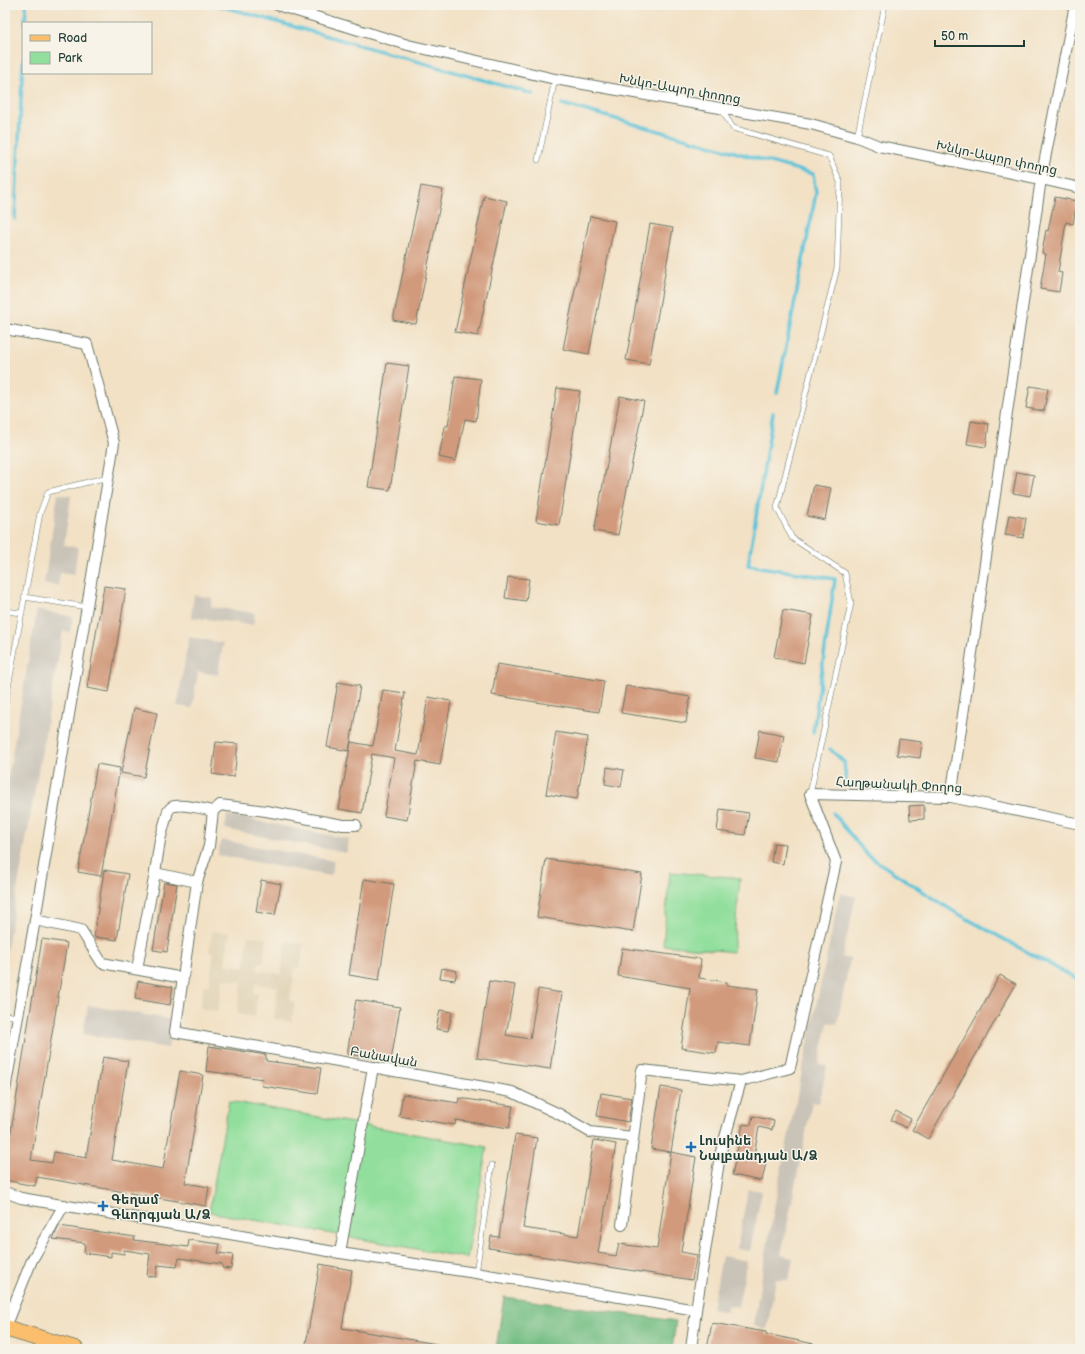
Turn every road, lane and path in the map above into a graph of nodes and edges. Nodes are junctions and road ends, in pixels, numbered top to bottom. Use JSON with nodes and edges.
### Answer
{"nodes":[{"id":1,"x":277,"y":5,"type":"edge"},
{"id":2,"x":885,"y":5,"type":"edge"},
{"id":3,"x":1075,"y":5,"type":"edge"},
{"id":4,"x":554,"y":79,"type":"junction"},
{"id":5,"x":721,"y":108,"type":"junction"},
{"id":6,"x":857,"y":137,"type":"junction"},
{"id":7,"x":538,"y":160,"type":"dead end"},
{"id":8,"x":1040,"y":179,"type":"junction"},
{"id":9,"x":1080,"y":188,"type":"edge"},
{"id":10,"x":5,"y":329,"type":"edge"},
{"id":11,"x":108,"y":477,"type":"junction"},
{"id":12,"x":24,"y":597,"type":"junction"},
{"id":13,"x":87,"y":607,"type":"junction"},
{"id":14,"x":5,"y":611,"type":"edge"},
{"id":15,"x":22,"y":613,"type":"junction"},
{"id":16,"x":5,"y":704,"type":"edge"},
{"id":17,"x":810,"y":794,"type":"junction"},
{"id":18,"x":951,"y":797,"type":"junction"},
{"id":19,"x":213,"y":811,"type":"junction"},
{"id":20,"x":1080,"y":824,"type":"edge"},
{"id":21,"x":356,"y":825,"type":"dead end"},
{"id":22,"x":155,"y":873,"type":"junction"},
{"id":23,"x":197,"y":882,"type":"junction"},
{"id":24,"x":35,"y":920,"type":"junction"},
{"id":25,"x":137,"y":969,"type":"junction"},
{"id":26,"x":183,"y":978,"type":"junction"},
{"id":27,"x":5,"y":1015,"type":"edge"},
{"id":28,"x":18,"y":1017,"type":"junction"},
{"id":29,"x":373,"y":1067,"type":"junction"},
{"id":30,"x":740,"y":1081,"type":"junction"},
{"id":31,"x":5,"y":1090,"type":"edge"},
{"id":32,"x":633,"y":1137,"type":"junction"},
{"id":33,"x":492,"y":1165,"type":"dead end"},
{"id":34,"x":5,"y":1192,"type":"edge"},
{"id":35,"x":64,"y":1205,"type":"junction"},
{"id":36,"x":622,"y":1225,"type":"dead end"},
{"id":37,"x":340,"y":1253,"type":"junction"},
{"id":38,"x":476,"y":1273,"type":"junction"},
{"id":39,"x":696,"y":1310,"type":"junction"},
{"id":40,"x":5,"y":1328,"type":"edge"},
{"id":41,"x":75,"y":1349,"type":"edge"},
{"id":42,"x":691,"y":1349,"type":"edge"}],
"edges":[{"from":1,"to":4,"type":"street","name":"Խնկո-Ապոր փողոց"},
{"from":2,"to":6,"type":"lane"},
{"from":3,"to":8,"type":"street"},
{"from":4,"to":5,"type":"street","name":"Խնկո-Ապոր փողոց"},
{"from":4,"to":7,"type":"lane"},
{"from":5,"to":6,"type":"street","name":"Խնկո-Ապոր փողոց"},
{"from":5,"to":17,"type":"lane"},
{"from":6,"to":8,"type":"street","name":"Խնկո-Ապոր փողոց"},
{"from":8,"to":9,"type":"street","name":"Խնկո-Ապոր փողոց"},
{"from":8,"to":18,"type":"street"},
{"from":10,"to":11,"type":"street"},
{"from":11,"to":12,"type":"lane"},
{"from":11,"to":13,"type":"street"},
{"from":12,"to":13,"type":"lane"},
{"from":12,"to":15,"type":"lane"},
{"from":13,"to":24,"type":"street"},
{"from":14,"to":15,"type":"lane"},
{"from":15,"to":16,"type":"lane"},
{"from":17,"to":18,"type":"street","name":"Հաղթանակի Փողոց"},
{"from":17,"to":30,"type":"street"},
{"from":18,"to":20,"type":"street","name":"Հաղթանակի Փողոց"},
{"from":19,"to":21,"type":"street"},
{"from":19,"to":22,"type":"street"},
{"from":19,"to":23,"type":"street"},
{"from":22,"to":23,"type":"street"},
{"from":22,"to":25,"type":"street"},
{"from":23,"to":26,"type":"street"},
{"from":24,"to":25,"type":"street"},
{"from":24,"to":28,"type":"street"},
{"from":25,"to":26,"type":"street"},
{"from":26,"to":29,"type":"street","name":"Բանավան"},
{"from":27,"to":28,"type":"lane"},
{"from":28,"to":31,"type":"street"},
{"from":29,"to":32,"type":"street","name":"Բանավան"},
{"from":29,"to":37,"type":"street"},
{"from":30,"to":32,"type":"street"},
{"from":30,"to":39,"type":"street"},
{"from":32,"to":36,"type":"street"},
{"from":33,"to":38,"type":"lane"},
{"from":34,"to":35,"type":"street"},
{"from":35,"to":37,"type":"street"},
{"from":35,"to":40,"type":"street"},
{"from":37,"to":38,"type":"street"},
{"from":38,"to":39,"type":"street"},
{"from":39,"to":42,"type":"street"},
{"from":40,"to":41,"type":"main road"}]}
